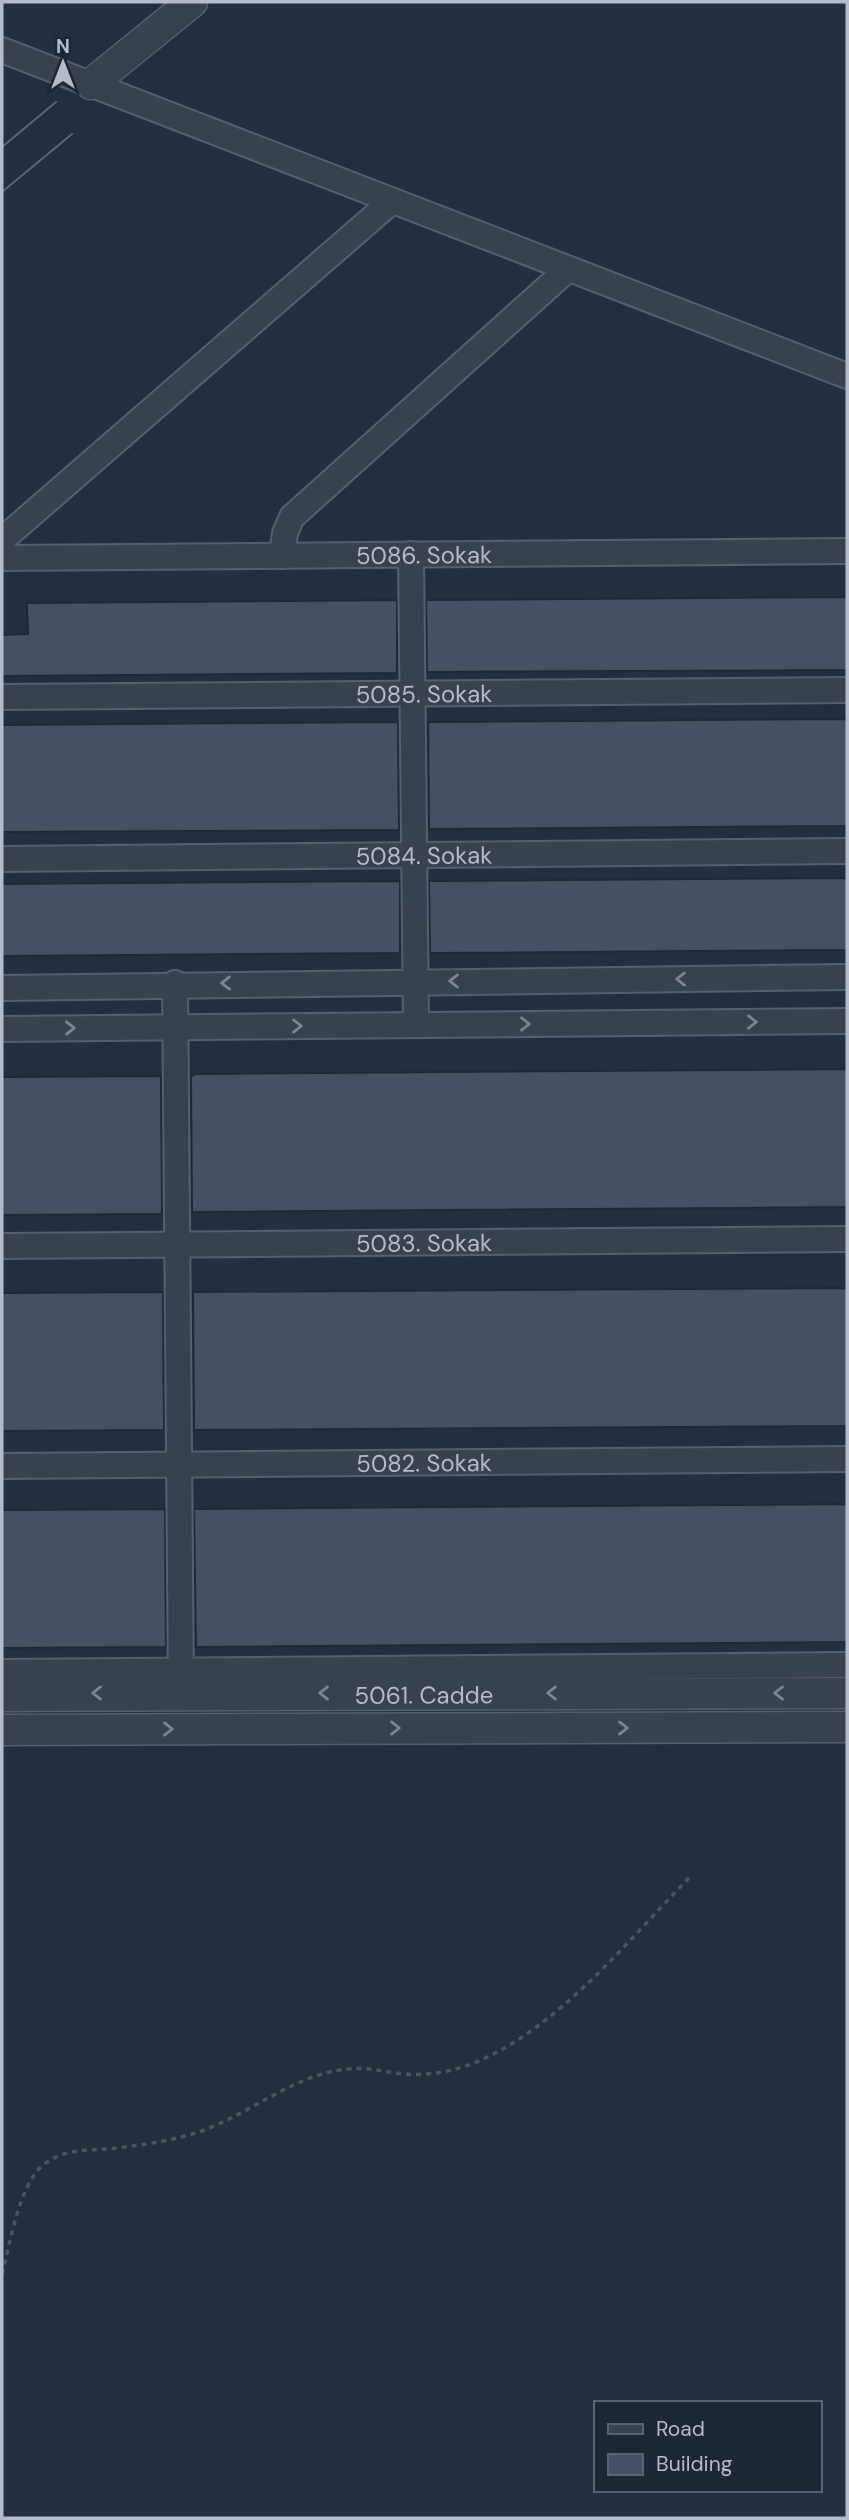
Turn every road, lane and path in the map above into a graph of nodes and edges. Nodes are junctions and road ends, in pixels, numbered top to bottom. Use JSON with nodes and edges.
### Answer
{"nodes":[{"id":1,"x":192,"y":2,"type":"edge"},
{"id":2,"x":2,"y":50,"type":"edge"},
{"id":3,"x":91,"y":84,"type":"junction"},
{"id":4,"x":392,"y":201,"type":"junction"},
{"id":5,"x":568,"y":269,"type":"junction"},
{"id":6,"x":847,"y":376,"type":"edge"},
{"id":7,"x":2,"y":540,"type":"edge"},
{"id":8,"x":847,"y":551,"type":"edge"},
{"id":9,"x":282,"y":555,"type":"junction"},
{"id":10,"x":411,"y":555,"type":"junction"},
{"id":11,"x":2,"y":558,"type":"edge"},
{"id":12,"x":847,"y":690,"type":"edge"},
{"id":13,"x":413,"y":694,"type":"junction"},
{"id":14,"x":2,"y":697,"type":"edge"},
{"id":15,"x":847,"y":851,"type":"edge"},
{"id":16,"x":414,"y":855,"type":"junction"},
{"id":17,"x":2,"y":859,"type":"edge"},
{"id":18,"x":847,"y":977,"type":"edge"},
{"id":19,"x":415,"y":981,"type":"junction"},
{"id":20,"x":175,"y":983,"type":"junction"},
{"id":21,"x":2,"y":988,"type":"edge"},
{"id":22,"x":847,"y":1021,"type":"edge"},
{"id":23,"x":415,"y":1025,"type":"junction"},
{"id":24,"x":175,"y":1027,"type":"junction"},
{"id":25,"x":2,"y":1029,"type":"edge"},
{"id":26,"x":847,"y":1239,"type":"edge"},
{"id":27,"x":177,"y":1245,"type":"junction"},
{"id":28,"x":2,"y":1247,"type":"edge"},
{"id":29,"x":847,"y":1459,"type":"edge"},
{"id":30,"x":179,"y":1465,"type":"junction"},
{"id":31,"x":2,"y":1466,"type":"edge"},
{"id":32,"x":847,"y":1665,"type":"edge"},
{"id":33,"x":2,"y":1672,"type":"edge"},
{"id":34,"x":181,"y":1682,"type":"junction"},
{"id":35,"x":847,"y":1693,"type":"edge"},
{"id":36,"x":2,"y":1696,"type":"edge"},
{"id":37,"x":847,"y":1727,"type":"edge"},
{"id":38,"x":2,"y":1730,"type":"edge"},
{"id":39,"x":691,"y":1876,"type":"dead end"},
{"id":40,"x":2,"y":2274,"type":"edge"}],
"edges":[{"from":1,"to":3,"type":"street"},
{"from":2,"to":3,"type":"street"},
{"from":3,"to":4,"type":"street"},
{"from":4,"to":5,"type":"street"},
{"from":4,"to":7,"type":"street"},
{"from":5,"to":6,"type":"street"},
{"from":5,"to":9,"type":"street"},
{"from":8,"to":10,"type":"street","name":"5086. Sokak"},
{"from":9,"to":10,"type":"street","name":"5086. Sokak"},
{"from":9,"to":11,"type":"street","name":"5086. Sokak"},
{"from":10,"to":13,"type":"street"},
{"from":12,"to":13,"type":"street","name":"5085. Sokak"},
{"from":13,"to":14,"type":"street","name":"5085. Sokak"},
{"from":13,"to":16,"type":"street"},
{"from":15,"to":16,"type":"street","name":"5084. Sokak"},
{"from":16,"to":17,"type":"street","name":"5084. Sokak"},
{"from":16,"to":19,"type":"street"},
{"from":18,"to":19,"type":"street","one_way":true},
{"from":19,"to":20,"type":"street","one_way":true},
{"from":19,"to":23,"type":"street"},
{"from":20,"to":21,"type":"street"},
{"from":20,"to":24,"type":"street"},
{"from":23,"to":22,"type":"street","one_way":true},
{"from":24,"to":23,"type":"street","one_way":true},
{"from":25,"to":24,"type":"street","one_way":true},
{"from":24,"to":27,"type":"street"},
{"from":26,"to":27,"type":"street","name":"5083. Sokak"},
{"from":27,"to":28,"type":"street","name":"5083. Sokak"},
{"from":27,"to":30,"type":"street"},
{"from":29,"to":30,"type":"street","name":"5082. Sokak"},
{"from":30,"to":31,"type":"street","name":"5082. Sokak"},
{"from":30,"to":34,"type":"street"},
{"from":32,"to":34,"type":"street"},
{"from":33,"to":34,"type":"street"},
{"from":35,"to":34,"type":"street","name":"5061. Cadde","one_way":true},
{"from":34,"to":36,"type":"street","name":"5061. Cadde","one_way":true},
{"from":38,"to":37,"type":"street","name":"5061. Cadde","one_way":true},
{"from":39,"to":40,"type":"path"}]}
